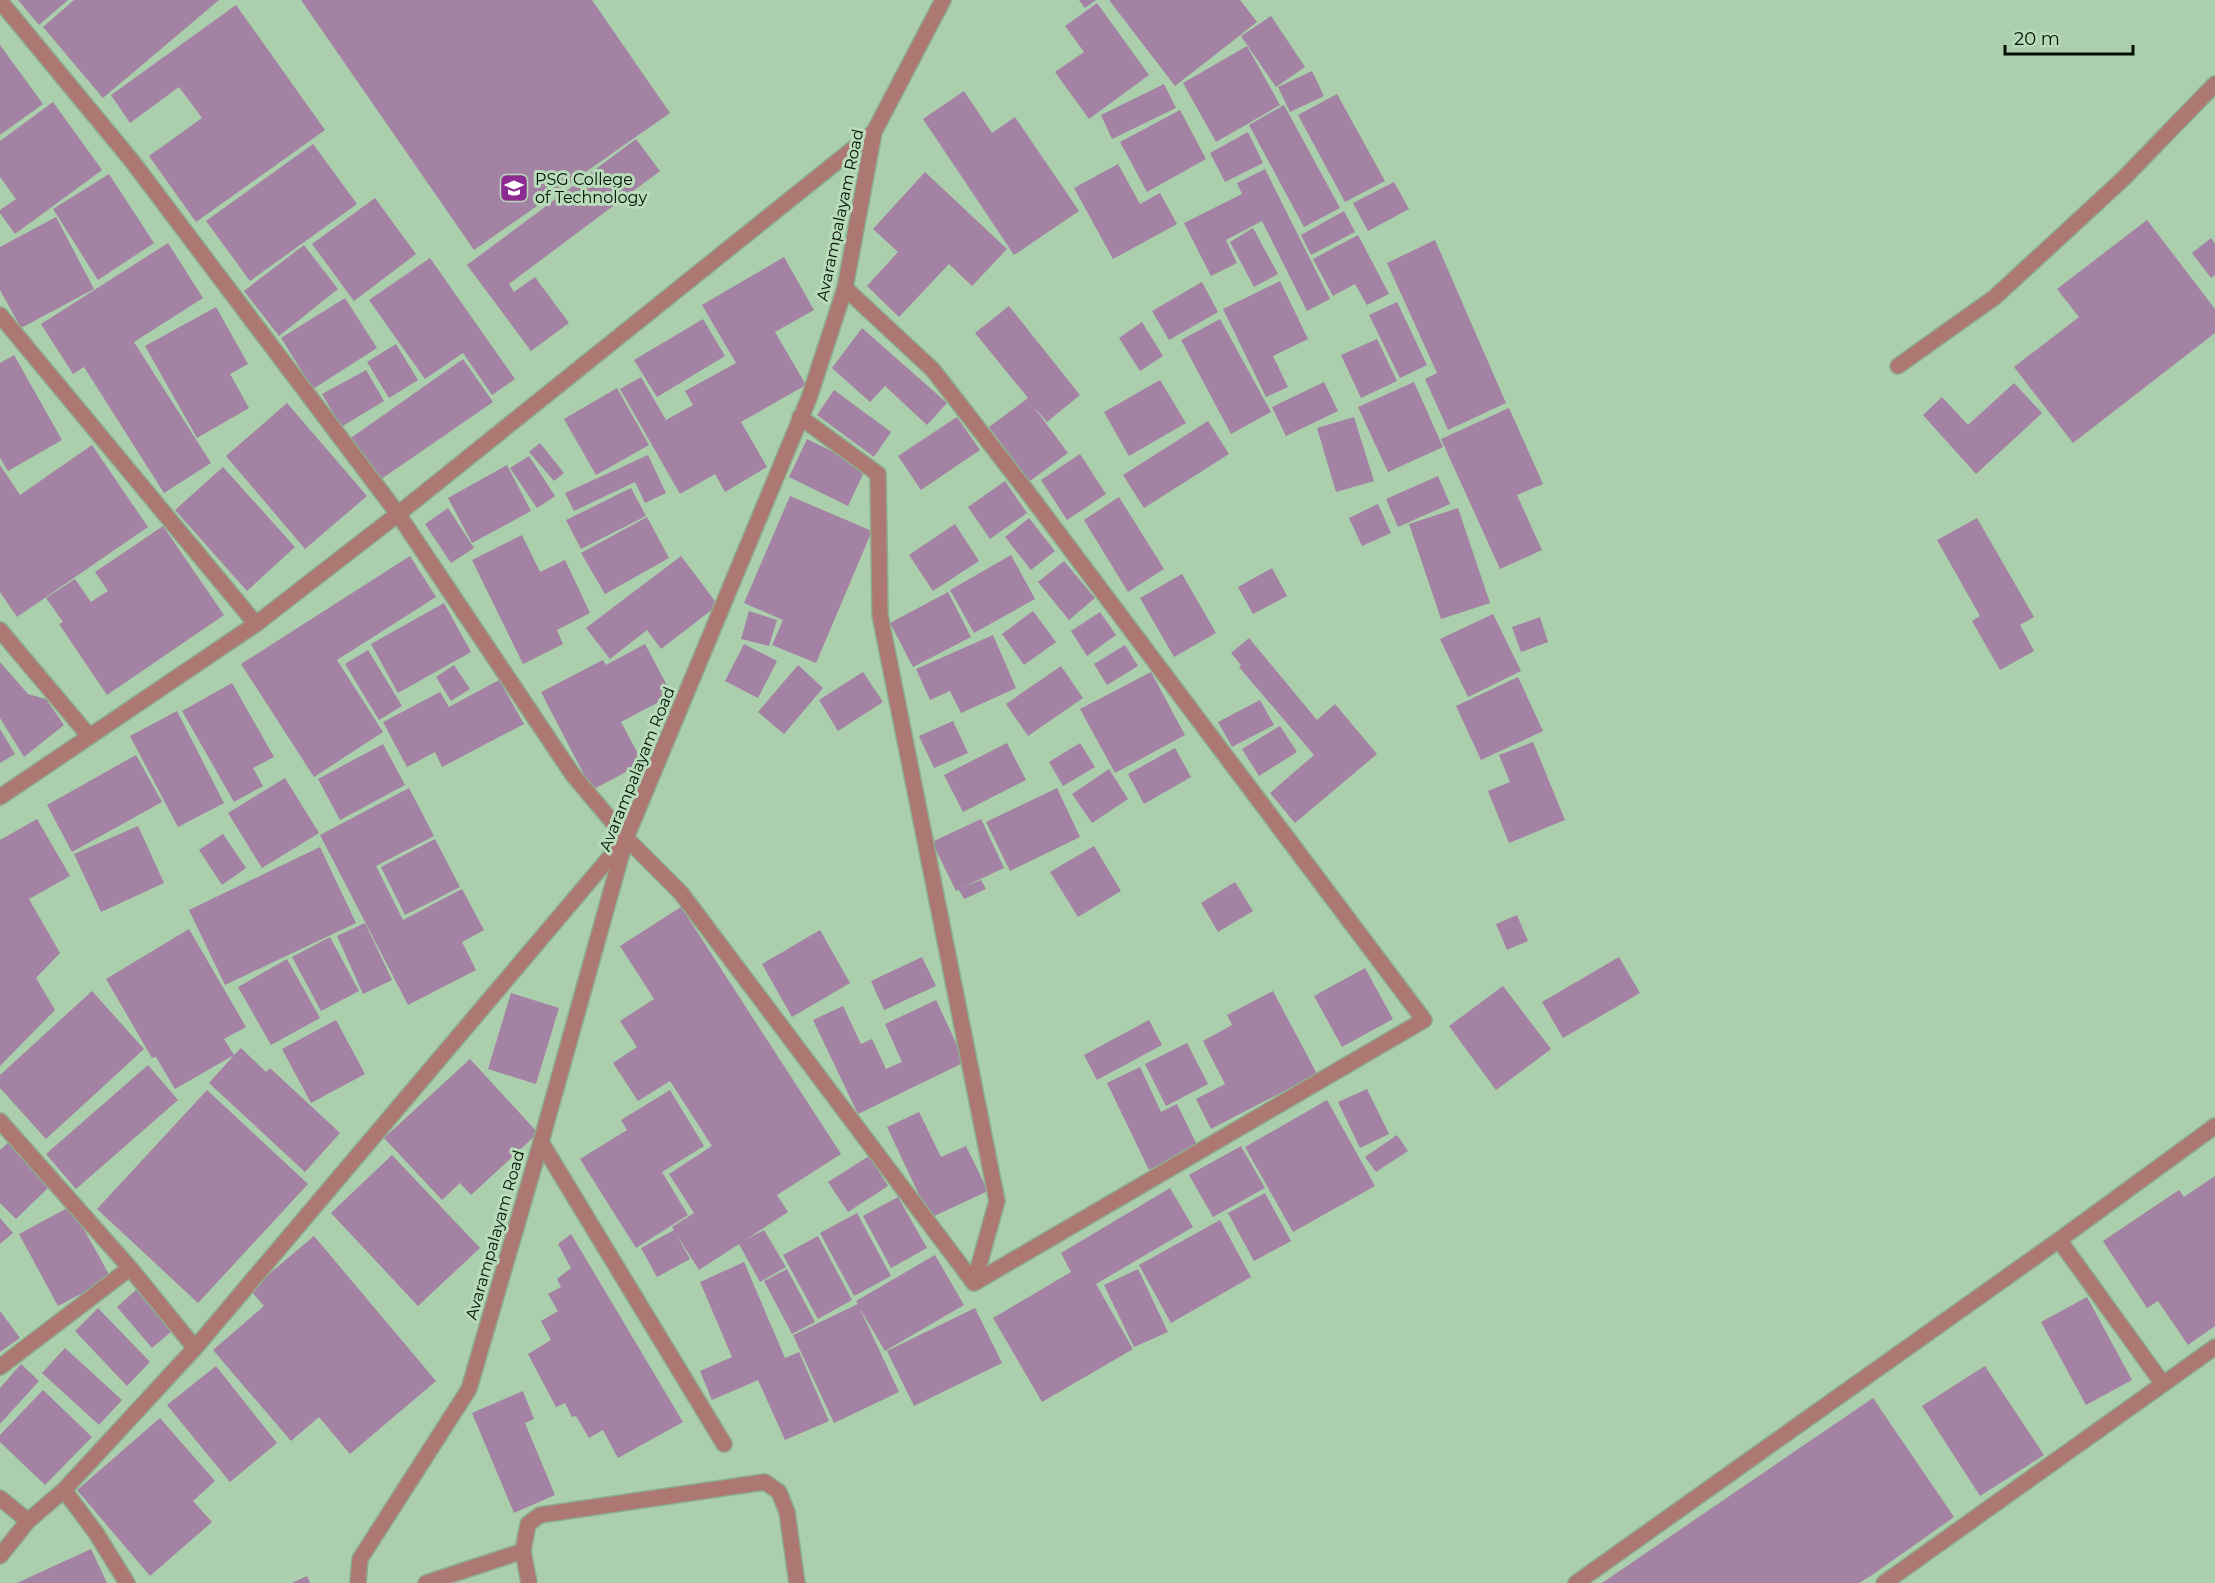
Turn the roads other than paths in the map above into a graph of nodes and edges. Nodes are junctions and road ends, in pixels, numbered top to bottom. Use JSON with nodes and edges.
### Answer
{"nodes":[{"id":1,"x":943,"y":0,"type":"edge"},
{"id":2,"x":0,"y":1,"type":"edge"},
{"id":3,"x":2215,"y":84,"type":"edge"},
{"id":4,"x":874,"y":132,"type":"junction"},
{"id":5,"x":845,"y":288,"type":"junction"},
{"id":6,"x":0,"y":315,"type":"edge"},
{"id":7,"x":1898,"y":366,"type":"dead end"},
{"id":8,"x":800,"y":417,"type":"junction"},
{"id":9,"x":398,"y":514,"type":"junction"},
{"id":10,"x":256,"y":624,"type":"junction"},
{"id":11,"x":0,"y":630,"type":"edge"},
{"id":12,"x":89,"y":736,"type":"junction"},
{"id":13,"x":0,"y":797,"type":"edge"},
{"id":14,"x":626,"y":838,"type":"junction"},
{"id":15,"x":0,"y":1121,"type":"edge"},
{"id":16,"x":2215,"y":1126,"type":"edge"},
{"id":17,"x":541,"y":1142,"type":"junction"},
{"id":18,"x":2059,"y":1240,"type":"junction"},
{"id":19,"x":130,"y":1268,"type":"junction"},
{"id":20,"x":974,"y":1283,"type":"junction"},
{"id":21,"x":2215,"y":1347,"type":"edge"},
{"id":22,"x":195,"y":1348,"type":"junction"},
{"id":23,"x":0,"y":1367,"type":"edge"},
{"id":24,"x":2163,"y":1384,"type":"junction"},
{"id":25,"x":724,"y":1444,"type":"dead end"},
{"id":26,"x":64,"y":1490,"type":"junction"},
{"id":27,"x":0,"y":1498,"type":"edge"},
{"id":28,"x":28,"y":1521,"type":"junction"},
{"id":29,"x":523,"y":1551,"type":"junction"},
{"id":30,"x":0,"y":1556,"type":"edge"},
{"id":31,"x":128,"y":1583,"type":"edge"},
{"id":32,"x":358,"y":1583,"type":"edge"},
{"id":33,"x":426,"y":1583,"type":"edge"},
{"id":34,"x":529,"y":1583,"type":"edge"},
{"id":35,"x":797,"y":1583,"type":"edge"},
{"id":36,"x":1576,"y":1583,"type":"edge"},
{"id":37,"x":1884,"y":1583,"type":"edge"}],
"edges":[{"from":1,"to":4,"type":"street","name":"Avarampalayam Road"},
{"from":2,"to":9,"type":"street"},
{"from":3,"to":7,"type":"street"},
{"from":4,"to":5,"type":"street","name":"Avarampalayam Road"},
{"from":4,"to":9,"type":"street"},
{"from":5,"to":8,"type":"street","name":"Avarampalayam Road"},
{"from":5,"to":20,"type":"street"},
{"from":6,"to":10,"type":"street"},
{"from":8,"to":14,"type":"street","name":"Avarampalayam Road"},
{"from":8,"to":20,"type":"street"},
{"from":9,"to":10,"type":"street"},
{"from":9,"to":14,"type":"street"},
{"from":10,"to":12,"type":"street"},
{"from":11,"to":12,"type":"street"},
{"from":12,"to":13,"type":"street"},
{"from":14,"to":17,"type":"street","name":"Avarampalayam Road"},
{"from":14,"to":20,"type":"street"},
{"from":14,"to":22,"type":"street"},
{"from":15,"to":19,"type":"street"},
{"from":16,"to":18,"type":"street"},
{"from":17,"to":25,"type":"street"},
{"from":17,"to":32,"type":"street","name":"Avarampalayam Road"},
{"from":18,"to":24,"type":"street"},
{"from":18,"to":36,"type":"street"},
{"from":19,"to":22,"type":"street"},
{"from":19,"to":23,"type":"street"},
{"from":21,"to":24,"type":"street"},
{"from":22,"to":26,"type":"street"},
{"from":24,"to":37,"type":"street"},
{"from":26,"to":28,"type":"street"},
{"from":26,"to":31,"type":"street"},
{"from":27,"to":28,"type":"street"},
{"from":28,"to":30,"type":"street"},
{"from":29,"to":33,"type":"street"},
{"from":29,"to":34,"type":"street"},
{"from":29,"to":35,"type":"street"}]}
